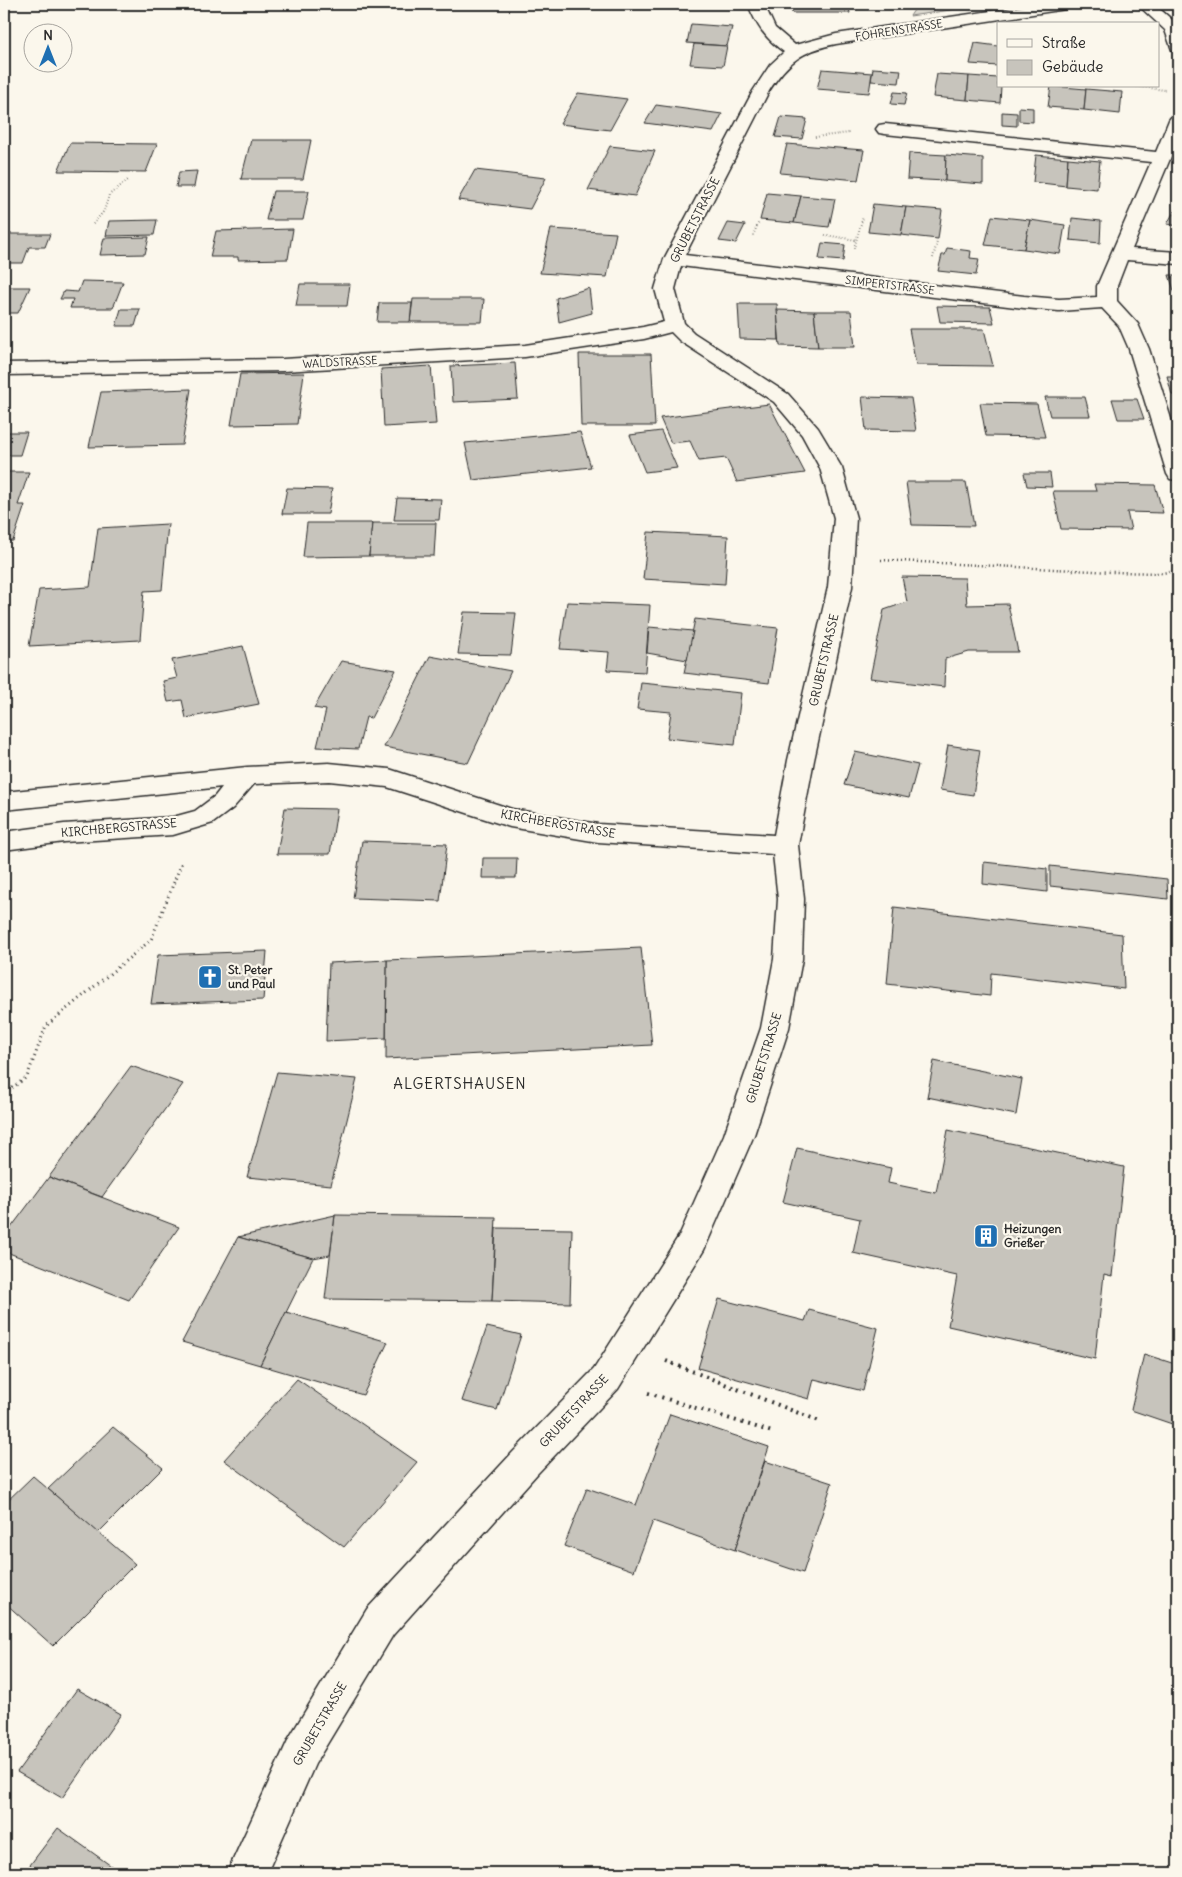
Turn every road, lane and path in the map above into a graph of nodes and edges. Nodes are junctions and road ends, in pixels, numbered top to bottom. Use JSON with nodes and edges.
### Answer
{"nodes":[{"id":1,"x":756,"y":4,"type":"edge"},
{"id":2,"x":1066,"y":4,"type":"edge"},
{"id":3,"x":1145,"y":4,"type":"edge"},
{"id":4,"x":1178,"y":47,"type":"edge"},
{"id":5,"x":794,"y":52,"type":"junction"},
{"id":6,"x":1152,"y":88,"type":"edge"},
{"id":7,"x":1169,"y":90,"type":"dead end"},
{"id":8,"x":1178,"y":120,"type":"edge"},
{"id":9,"x":885,"y":129,"type":"dead end"},
{"id":10,"x":1162,"y":158,"type":"junction"},
{"id":11,"x":128,"y":180,"type":"dead end"},
{"id":12,"x":93,"y":224,"type":"dead end"},
{"id":13,"x":825,"y":235,"type":"dead end"},
{"id":14,"x":856,"y":240,"type":"dead end"},
{"id":15,"x":1120,"y":254,"type":"junction"},
{"id":16,"x":1178,"y":258,"type":"edge"},
{"id":17,"x":673,"y":259,"type":"junction"},
{"id":18,"x":1107,"y":302,"type":"junction"},
{"id":19,"x":675,"y":325,"type":"junction"},
{"id":20,"x":4,"y":369,"type":"edge"},
{"id":21,"x":1178,"y":474,"type":"edge"},
{"id":22,"x":843,"y":558,"type":"junction"},
{"id":23,"x":1178,"y":571,"type":"edge"},
{"id":24,"x":247,"y":776,"type":"junction"},
{"id":25,"x":4,"y":801,"type":"edge"},
{"id":26,"x":204,"y":817,"type":"junction"},
{"id":27,"x":4,"y":841,"type":"edge"},
{"id":28,"x":785,"y":845,"type":"junction"},
{"id":29,"x":4,"y":1094,"type":"edge"},
{"id":30,"x":627,"y":1346,"type":"junction"},
{"id":31,"x":606,"y":1379,"type":"junction"},
{"id":32,"x":820,"y":1421,"type":"dead end"},
{"id":33,"x":772,"y":1432,"type":"dead end"},
{"id":34,"x":247,"y":1873,"type":"edge"}],
"edges":[{"from":1,"to":5,"type":"street"},
{"from":2,"to":5,"type":"street","name":"FÖHRENSTRASSE"},
{"from":3,"to":4,"type":"street"},
{"from":5,"to":17,"type":"street","name":"GRUBETSTRASSE"},
{"from":6,"to":7,"type":"path"},
{"from":8,"to":10,"type":"street"},
{"from":9,"to":10,"type":"street"},
{"from":10,"to":15,"type":"street"},
{"from":11,"to":12,"type":"path"},
{"from":13,"to":14,"type":"path"},
{"from":15,"to":16,"type":"street"},
{"from":15,"to":18,"type":"street"},
{"from":17,"to":18,"type":"street","name":"SIMPERTSTRASSE"},
{"from":17,"to":19,"type":"street","name":"GRUBETSTRASSE"},
{"from":18,"to":21,"type":"street"},
{"from":19,"to":20,"type":"street","name":"WALDSTRASSE"},
{"from":19,"to":22,"type":"street","name":"GRUBETSTRASSE"},
{"from":22,"to":23,"type":"path"},
{"from":22,"to":28,"type":"street","name":"GRUBETSTRASSE"},
{"from":24,"to":25,"type":"street","name":"KIRCHBERGSTRASSE"},
{"from":24,"to":26,"type":"street","name":"KIRCHBERGSTRASSE"},
{"from":24,"to":28,"type":"street","name":"KIRCHBERGSTRASSE"},
{"from":26,"to":27,"type":"street","name":"KIRCHBERGSTRASSE"},
{"from":26,"to":29,"type":"path"},
{"from":28,"to":30,"type":"street","name":"GRUBETSTRASSE"},
{"from":30,"to":31,"type":"street","name":"GRUBETSTRASSE"},
{"from":30,"to":32,"type":"path"},
{"from":31,"to":33,"type":"path"},
{"from":31,"to":34,"type":"street","name":"GRUBETSTRASSE"}]}
